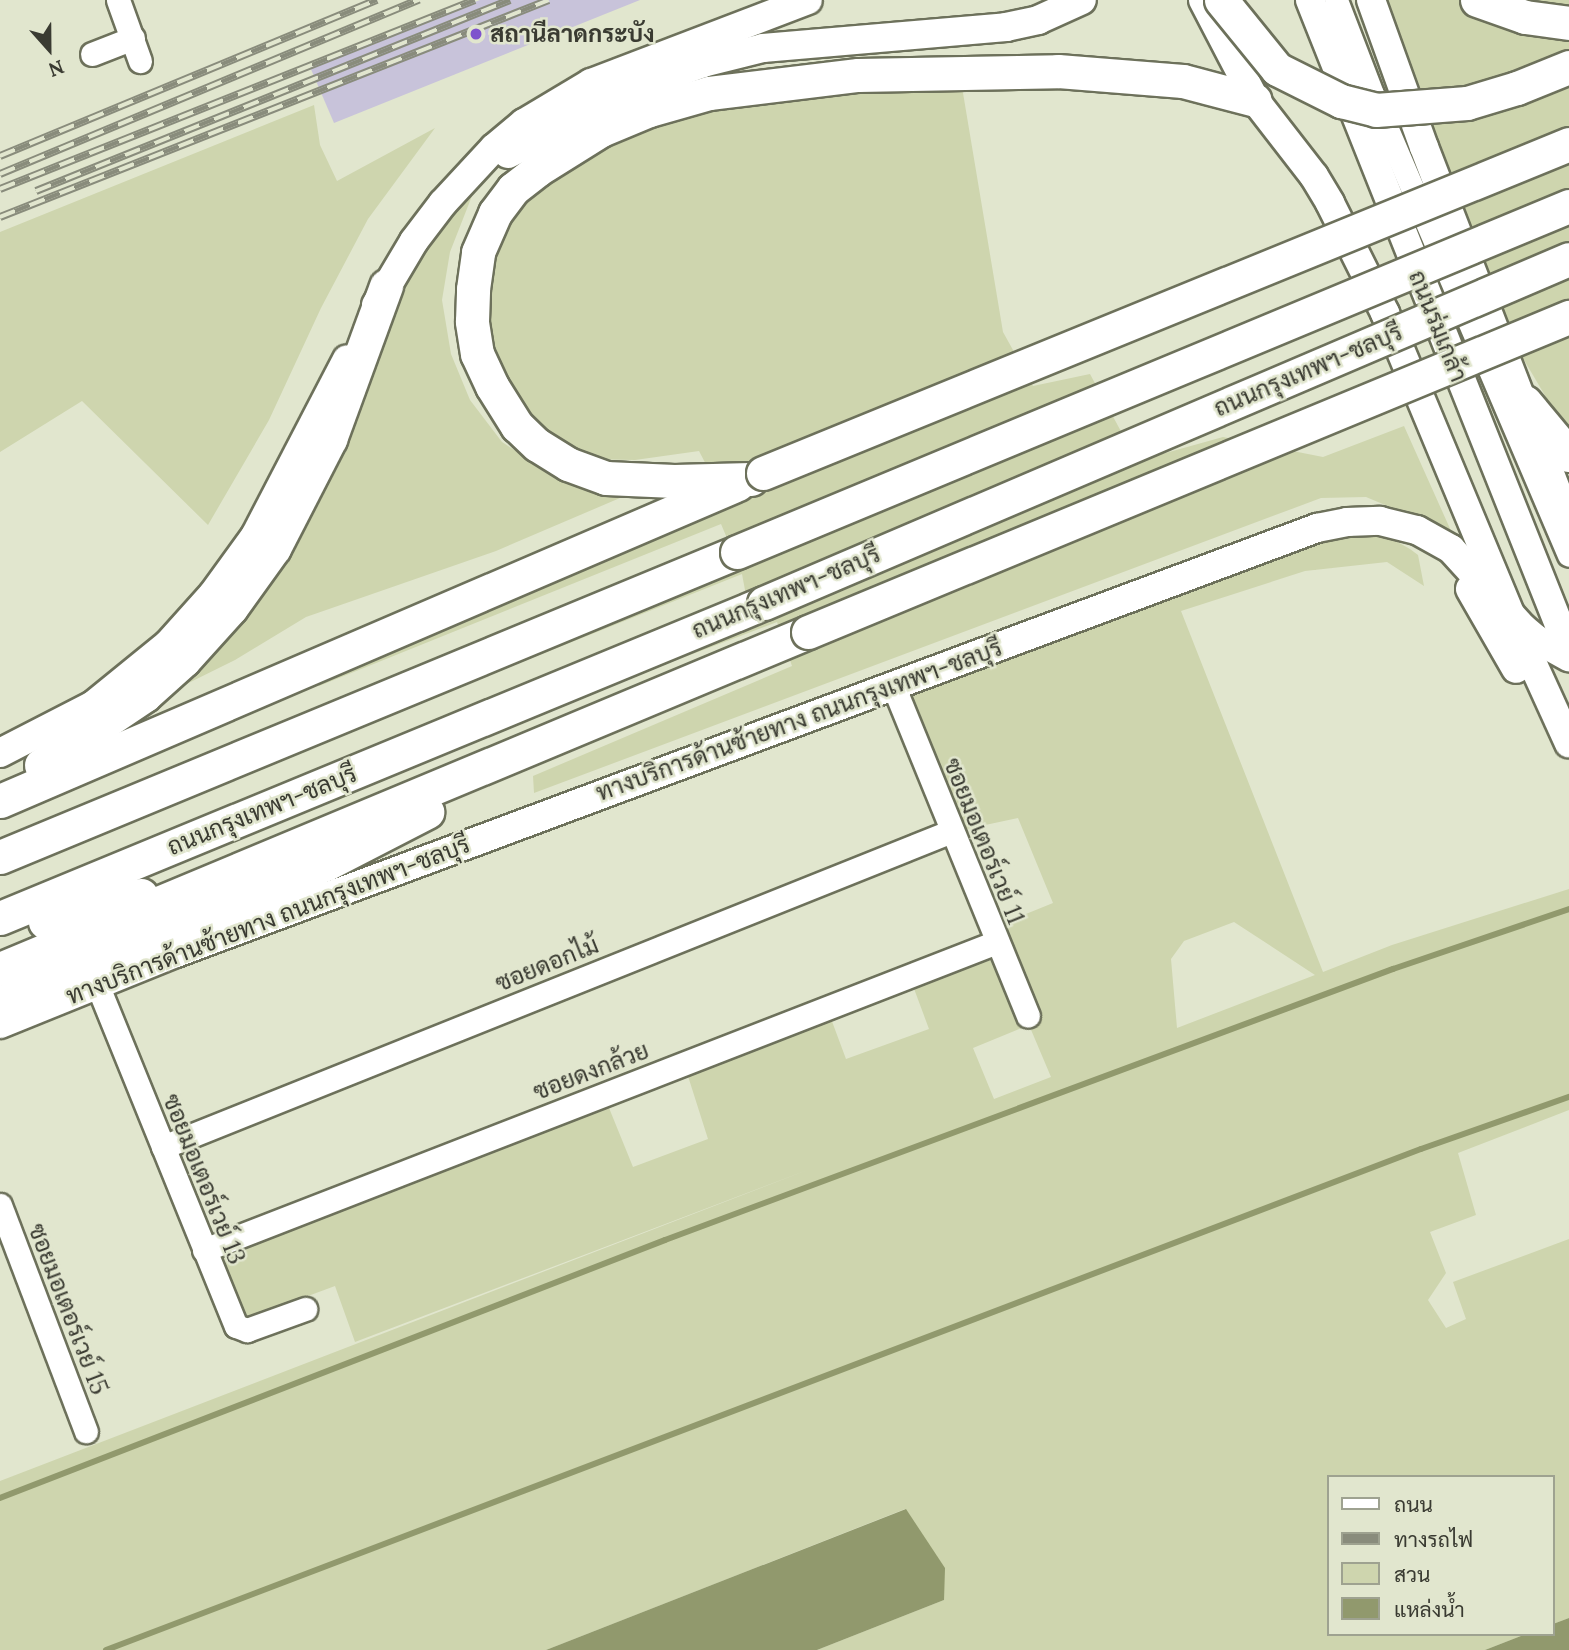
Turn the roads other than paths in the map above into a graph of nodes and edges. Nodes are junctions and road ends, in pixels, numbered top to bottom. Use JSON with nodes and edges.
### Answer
{"nodes":[{"id":1,"x":118,"y":0,"type":"edge"},
{"id":2,"x":808,"y":0,"type":"edge"},
{"id":3,"x":1082,"y":0,"type":"edge"},
{"id":4,"x":1202,"y":0,"type":"edge"},
{"id":5,"x":1221,"y":0,"type":"edge"},
{"id":6,"x":1310,"y":0,"type":"edge"},
{"id":7,"x":1336,"y":0,"type":"edge"},
{"id":8,"x":1371,"y":0,"type":"edge"},
{"id":9,"x":1477,"y":0,"type":"edge"},
{"id":10,"x":1569,"y":23,"type":"edge"},
{"id":11,"x":132,"y":38,"type":"junction"},
{"id":12,"x":92,"y":54,"type":"dead end"},
{"id":13,"x":140,"y":61,"type":"dead end"},
{"id":14,"x":1569,"y":67,"type":"edge"},
{"id":15,"x":1255,"y":100,"type":"junction"},
{"id":16,"x":1569,"y":144,"type":"edge"},
{"id":17,"x":462,"y":180,"type":"junction"},
{"id":18,"x":1569,"y":206,"type":"edge"},
{"id":19,"x":1569,"y":259,"type":"edge"},
{"id":20,"x":386,"y":286,"type":"junction"},
{"id":21,"x":1569,"y":317,"type":"edge"},
{"id":22,"x":1525,"y":402,"type":"joint"},
{"id":23,"x":1556,"y":453,"type":"edge"},
{"id":24,"x":757,"y":476,"type":"junction"},
{"id":25,"x":1569,"y":485,"type":"edge"},
{"id":26,"x":1569,"y":523,"type":"edge"},
{"id":27,"x":1416,"y":530,"type":"junction"},
{"id":28,"x":1569,"y":555,"type":"edge"},
{"id":29,"x":1511,"y":616,"type":"junction"},
{"id":30,"x":1568,"y":645,"type":"edge"},
{"id":31,"x":893,"y":685,"type":"junction"},
{"id":32,"x":582,"y":725,"type":"junction"},
{"id":33,"x":1569,"y":743,"type":"edge"},
{"id":34,"x":0,"y":753,"type":"edge"},
{"id":35,"x":1569,"y":758,"type":"edge"},
{"id":36,"x":0,"y":790,"type":"edge"},
{"id":37,"x":0,"y":800,"type":"edge"},
{"id":38,"x":952,"y":831,"type":"junction"},
{"id":39,"x":0,"y":857,"type":"edge"},
{"id":40,"x":212,"y":882,"type":"junction"},
{"id":41,"x":0,"y":918,"type":"edge"},
{"id":42,"x":0,"y":939,"type":"edge"},
{"id":43,"x":997,"y":942,"type":"junction"},
{"id":44,"x":0,"y":969,"type":"edge"},
{"id":45,"x":97,"y":984,"type":"junction"},
{"id":46,"x":0,"y":1003,"type":"edge"},
{"id":47,"x":1028,"y":1016,"type":"dead end"},
{"id":48,"x":0,"y":1024,"type":"edge"},
{"id":49,"x":163,"y":1147,"type":"junction"},
{"id":50,"x":0,"y":1205,"type":"edge"},
{"id":51,"x":204,"y":1250,"type":"junction"},
{"id":52,"x":305,"y":1309,"type":"dead end"},
{"id":53,"x":86,"y":1431,"type":"dead end"}],
"edges":[{"from":1,"to":11,"type":"street"},
{"from":2,"to":17,"type":"main road"},
{"from":3,"to":17,"type":"main road"},
{"from":4,"to":15,"type":"main road"},
{"from":5,"to":14,"type":"highway","bridge":true},
{"from":6,"to":30,"type":"main road","name":"ถนนร่มเกล้า","bridge":true},
{"from":7,"to":28,"type":"street"},
{"from":8,"to":22,"type":"main road"},
{"from":9,"to":10,"type":"highway"},
{"from":11,"to":12,"type":"street"},
{"from":11,"to":13,"type":"street"},
{"from":15,"to":24,"type":"highway"},
{"from":15,"to":29,"type":"main road"},
{"from":16,"to":24,"type":"highway","bridge":true},
{"from":17,"to":20,"type":"main road"},
{"from":18,"to":39,"type":"highway","name":"ถนนกรุงเทพฯ-ชลบุรี","bridge":true},
{"from":19,"to":41,"type":"highway","name":"ถนนกรุงเทพฯ-ชลบุรี","bridge":true},
{"from":20,"to":34,"type":"main road"},
{"from":20,"to":36,"type":"highway"},
{"from":21,"to":32,"type":"highway","bridge":true},
{"from":22,"to":23,"type":"highway"},
{"from":23,"to":25,"type":"main road"},
{"from":23,"to":26,"type":"main road"},
{"from":24,"to":37,"type":"highway"},
{"from":27,"to":29,"type":"main road","name":"ทางบริการด้านซ้ายทาง ถนนกรุงเทพฯ-ชลบุรี"},
{"from":27,"to":31,"type":"main road","name":"ทางบริการด้านซ้ายทาง ถนนกรุงเทพฯ-ชลบุรี"},
{"from":27,"to":35,"type":"main road"},
{"from":29,"to":30,"type":"main road","name":"ทางบริการด้านซ้ายทาง ถนนกรุงเทพฯ-ชลบุรี"},
{"from":29,"to":33,"type":"main road"},
{"from":31,"to":38,"type":"street","name":"ซอยมอเตอร์เวย์ 11"},
{"from":31,"to":45,"type":"main road","name":"ทางบริการด้านซ้ายทาง ถนนกรุงเทพฯ-ชลบุรี"},
{"from":32,"to":40,"type":"highway"},
{"from":32,"to":46,"type":"highway"},
{"from":38,"to":43,"type":"street","name":"ซอยมอเตอร์เวย์ 11"},
{"from":38,"to":49,"type":"street","name":"ซอยดอกไม้"},
{"from":40,"to":42,"type":"highway"},
{"from":40,"to":44,"type":"highway"},
{"from":43,"to":47,"type":"street","name":"ซอยมอเตอร์เวย์ 11"},
{"from":43,"to":51,"type":"street","name":"ซอยดงกล้วย"},
{"from":45,"to":48,"type":"main road","name":"ทางบริการด้านซ้ายทาง ถนนกรุงเทพฯ-ชลบุรี"},
{"from":45,"to":49,"type":"street","name":"ซอยมอเตอร์เวย์ 13"},
{"from":49,"to":51,"type":"street","name":"ซอยมอเตอร์เวย์ 13"},
{"from":50,"to":53,"type":"street","name":"ซอยมอเตอร์เวย์ 15"},
{"from":51,"to":52,"type":"street","name":"ซอยมอเตอร์เวย์ 13"}]}
